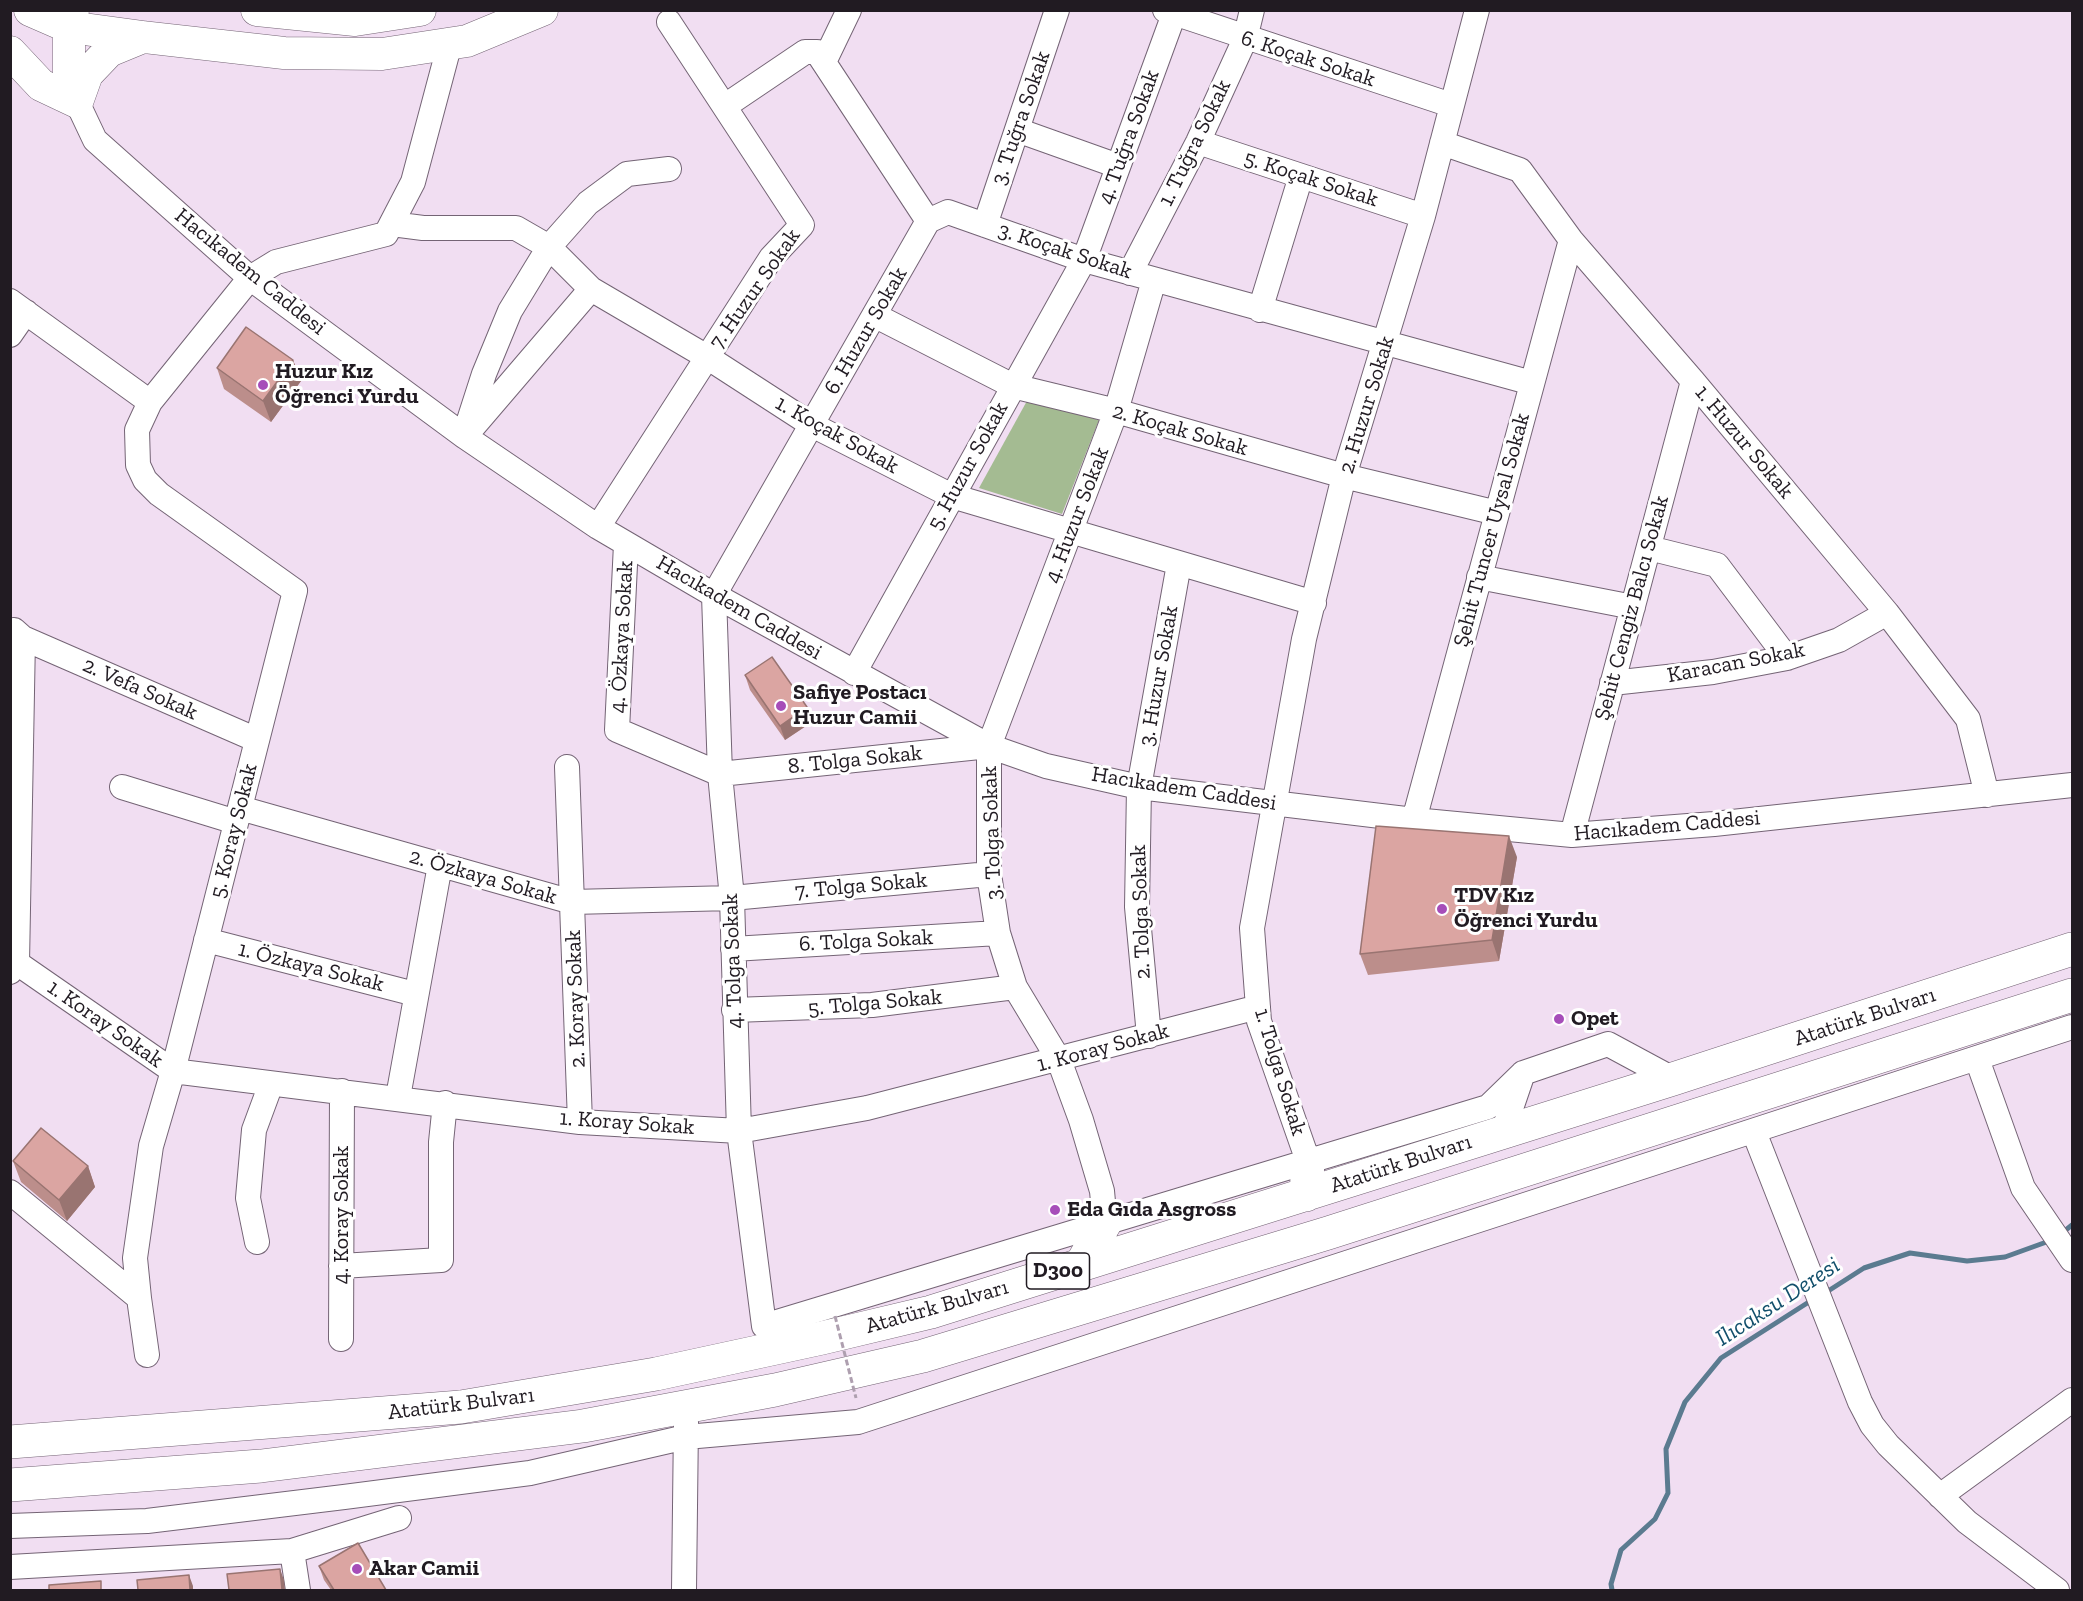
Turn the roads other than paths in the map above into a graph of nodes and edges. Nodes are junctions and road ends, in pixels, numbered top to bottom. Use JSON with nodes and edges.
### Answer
{"nodes":[{"id":1,"x":30,"y":10,"type":"edge"},
{"id":2,"x":257,"y":10,"type":"edge"},
{"id":3,"x":420,"y":10,"type":"edge"},
{"id":4,"x":542,"y":10,"type":"edge"},
{"id":5,"x":849,"y":10,"type":"edge"},
{"id":6,"x":1057,"y":10,"type":"edge"},
{"id":7,"x":1252,"y":10,"type":"edge"},
{"id":8,"x":1170,"y":12,"type":"edge"},
{"id":9,"x":1471,"y":12,"type":"edge"},
{"id":10,"x":71,"y":19,"type":"edge"},
{"id":11,"x":669,"y":22,"type":"dead end"},
{"id":12,"x":143,"y":37,"type":"junction"},
{"id":13,"x":1245,"y":39,"type":"junction"},
{"id":14,"x":450,"y":43,"type":"junction"},
{"id":15,"x":10,"y":52,"type":"edge"},
{"id":16,"x":824,"y":62,"type":"junction"},
{"id":17,"x":77,"y":102,"type":"junction"},
{"id":18,"x":1451,"y":105,"type":"junction"},
{"id":19,"x":725,"y":106,"type":"junction"},
{"id":20,"x":1017,"y":130,"type":"junction"},
{"id":21,"x":1198,"y":142,"type":"junction"},
{"id":22,"x":1442,"y":143,"type":"junction"},
{"id":23,"x":1118,"y":166,"type":"junction"},
{"id":24,"x":669,"y":170,"type":"dead end"},
{"id":25,"x":1301,"y":176,"type":"junction"},
{"id":26,"x":1424,"y":216,"type":"junction"},
{"id":27,"x":928,"y":221,"type":"junction"},
{"id":28,"x":392,"y":224,"type":"junction"},
{"id":29,"x":985,"y":225,"type":"junction"},
{"id":30,"x":1571,"y":240,"type":"junction"},
{"id":31,"x":549,"y":247,"type":"junction"},
{"id":32,"x":1084,"y":260,"type":"junction"},
{"id":33,"x":1130,"y":273,"type":"junction"},
{"id":34,"x":250,"y":278,"type":"junction"},
{"id":35,"x":1154,"y":280,"type":"junction"},
{"id":36,"x":591,"y":289,"type":"junction"},
{"id":37,"x":18,"y":307,"type":"edge"},
{"id":38,"x":1260,"y":310,"type":"junction"},
{"id":39,"x":876,"y":316,"type":"junction"},
{"id":40,"x":10,"y":335,"type":"edge"},
{"id":41,"x":1386,"y":345,"type":"junction"},
{"id":42,"x":707,"y":357,"type":"junction"},
{"id":43,"x":1693,"y":381,"type":"junction"},
{"id":44,"x":1532,"y":383,"type":"junction"},
{"id":45,"x":1013,"y":386,"type":"junction"},
{"id":46,"x":150,"y":402,"type":"junction"},
{"id":47,"x":1116,"y":411,"type":"junction"},
{"id":48,"x":812,"y":425,"type":"junction"},
{"id":49,"x":464,"y":436,"type":"junction"},
{"id":50,"x":1344,"y":476,"type":"junction"},
{"id":51,"x":952,"y":496,"type":"junction"},
{"id":52,"x":1497,"y":513,"type":"junction"},
{"id":53,"x":598,"y":527,"type":"junction"},
{"id":54,"x":1070,"y":532,"type":"junction"},
{"id":55,"x":626,"y":544,"type":"junction"},
{"id":56,"x":1648,"y":548,"type":"junction"},
{"id":57,"x":1179,"y":564,"type":"junction"},
{"id":58,"x":1479,"y":578,"type":"junction"},
{"id":59,"x":714,"y":595,"type":"junction"},
{"id":60,"x":1314,"y":603,"type":"junction"},
{"id":61,"x":1633,"y":607,"type":"junction"},
{"id":62,"x":1887,"y":613,"type":"junction"},
{"id":63,"x":17,"y":633,"type":"edge"},
{"id":64,"x":1787,"y":658,"type":"junction"},
{"id":65,"x":854,"y":673,"type":"junction"},
{"id":66,"x":1612,"y":682,"type":"junction"},
{"id":67,"x":257,"y":740,"type":"junction"},
{"id":68,"x":989,"y":746,"type":"junction"},
{"id":69,"x":567,"y":767,"type":"dead end"},
{"id":70,"x":720,"y":774,"type":"junction"},
{"id":71,"x":2073,"y":785,"type":"edge"},
{"id":72,"x":122,"y":787,"type":"dead end"},
{"id":73,"x":1139,"y":787,"type":"junction"},
{"id":74,"x":1987,"y":795,"type":"junction"},
{"id":75,"x":1276,"y":804,"type":"junction"},
{"id":76,"x":238,"y":815,"type":"junction"},
{"id":77,"x":1414,"y":820,"type":"junction"},
{"id":78,"x":1572,"y":835,"type":"junction"},
{"id":79,"x":440,"y":865,"type":"junction"},
{"id":80,"x":989,"y":874,"type":"junction"},
{"id":81,"x":732,"y":898,"type":"junction"},
{"id":82,"x":572,"y":902,"type":"junction"},
{"id":83,"x":998,"y":933,"type":"junction"},
{"id":84,"x":206,"y":940,"type":"junction"},
{"id":85,"x":733,"y":949,"type":"junction"},
{"id":86,"x":2073,"y":950,"type":"edge"},
{"id":87,"x":14,"y":968,"type":"edge"},
{"id":88,"x":1015,"y":987,"type":"junction"},
{"id":89,"x":415,"y":994,"type":"junction"},
{"id":90,"x":2073,"y":995,"type":"edge"},
{"id":91,"x":1258,"y":1007,"type":"junction"},
{"id":92,"x":734,"y":1010,"type":"junction"},
{"id":93,"x":2073,"y":1027,"type":"edge"},
{"id":94,"x":1149,"y":1036,"type":"junction"},
{"id":95,"x":1977,"y":1059,"type":"junction"},
{"id":96,"x":1059,"y":1060,"type":"junction"},
{"id":97,"x":173,"y":1071,"type":"junction"},
{"id":98,"x":1523,"y":1073,"type":"junction"},
{"id":99,"x":1673,"y":1079,"type":"junction"},
{"id":100,"x":271,"y":1084,"type":"junction"},
{"id":101,"x":342,"y":1091,"type":"junction"},
{"id":102,"x":398,"y":1097,"type":"junction"},
{"id":103,"x":445,"y":1103,"type":"junction"},
{"id":104,"x":580,"y":1122,"type":"junction"},
{"id":105,"x":740,"y":1131,"type":"junction"},
{"id":106,"x":1503,"y":1132,"type":"junction"},
{"id":107,"x":1754,"y":1132,"type":"junction"},
{"id":108,"x":1308,"y":1161,"type":"junction"},
{"id":109,"x":10,"y":1192,"type":"edge"},
{"id":110,"x":1306,"y":1195,"type":"junction"},
{"id":111,"x":1105,"y":1223,"type":"junction"},
{"id":112,"x":257,"y":1242,"type":"dead end"},
{"id":113,"x":2062,"y":1244,"type":"edge"},
{"id":114,"x":1082,"y":1263,"type":"junction"},
{"id":115,"x":342,"y":1266,"type":"junction"},
{"id":116,"x":139,"y":1298,"type":"junction"},
{"id":117,"x":342,"y":1339,"type":"dead end"},
{"id":118,"x":759,"y":1340,"type":"junction"},
{"id":119,"x":147,"y":1355,"type":"dead end"},
{"id":120,"x":2073,"y":1400,"type":"edge"},
{"id":121,"x":686,"y":1421,"type":"junction"},
{"id":122,"x":10,"y":1442,"type":"edge"},
{"id":123,"x":10,"y":1485,"type":"edge"},
{"id":124,"x":1940,"y":1496,"type":"junction"},
{"id":125,"x":399,"y":1518,"type":"dead end"},
{"id":126,"x":10,"y":1526,"type":"edge"},
{"id":127,"x":292,"y":1551,"type":"junction"},
{"id":128,"x":10,"y":1566,"type":"edge"},
{"id":129,"x":298,"y":1590,"type":"edge"},
{"id":130,"x":684,"y":1590,"type":"edge"},
{"id":131,"x":2057,"y":1590,"type":"edge"}],
"edges":[{"from":1,"to":10,"type":"main road"},
{"from":2,"to":3,"type":"main road"},
{"from":4,"to":14,"type":"main road"},
{"from":5,"to":16,"type":"street"},
{"from":6,"to":20,"type":"street","name":"3. Tuğra Sokak"},
{"from":7,"to":13,"type":"street","name":"1. Tuğra Sokak"},
{"from":8,"to":13,"type":"street","name":"6. Koçak Sokak"},
{"from":8,"to":23,"type":"street","name":"4. Tuğra Sokak"},
{"from":9,"to":18,"type":"street","name":"2. Huzur Sokak"},
{"from":10,"to":12,"type":"main road"},
{"from":10,"to":17,"type":"main road"},
{"from":11,"to":19,"type":"street","name":"7. Huzur Sokak"},
{"from":12,"to":14,"type":"main road"},
{"from":12,"to":17,"type":"main road"},
{"from":13,"to":18,"type":"street","name":"6. Koçak Sokak"},
{"from":13,"to":21,"type":"street","name":"1. Tuğra Sokak"},
{"from":14,"to":28,"type":"street"},
{"from":15,"to":17,"type":"main road"},
{"from":16,"to":19,"type":"street"},
{"from":16,"to":27,"type":"street"},
{"from":17,"to":34,"type":"street","name":"Hacıkadem Caddesi"},
{"from":18,"to":22,"type":"street","name":"2. Huzur Sokak"},
{"from":19,"to":42,"type":"street","name":"7. Huzur Sokak"},
{"from":20,"to":23,"type":"street"},
{"from":20,"to":29,"type":"street","name":"3. Tuğra Sokak"},
{"from":21,"to":25,"type":"street","name":"5. Koçak Sokak"},
{"from":21,"to":33,"type":"street","name":"1. Tuğra Sokak"},
{"from":22,"to":26,"type":"street","name":"2. Huzur Sokak"},
{"from":22,"to":30,"type":"street","name":"1. Huzur Sokak"},
{"from":23,"to":32,"type":"street","name":"4. Tuğra Sokak"},
{"from":24,"to":31,"type":"street"},
{"from":25,"to":26,"type":"street","name":"5. Koçak Sokak"},
{"from":25,"to":38,"type":"street"},
{"from":26,"to":41,"type":"street","name":"2. Huzur Sokak"},
{"from":27,"to":29,"type":"street","name":"3. Koçak Sokak"},
{"from":27,"to":39,"type":"street","name":"6. Huzur Sokak"},
{"from":28,"to":31,"type":"street","name":"1. Koçak Sokak"},
{"from":28,"to":34,"type":"street"},
{"from":29,"to":32,"type":"street","name":"3. Koçak Sokak"},
{"from":30,"to":43,"type":"street","name":"1. Huzur Sokak"},
{"from":30,"to":44,"type":"street","name":"Şehit Tuncer Uysal Sokak"},
{"from":31,"to":36,"type":"street","name":"1. Koçak Sokak"},
{"from":31,"to":49,"type":"street"},
{"from":32,"to":33,"type":"street","name":"3. Koçak Sokak"},
{"from":32,"to":45,"type":"street","name":"5. Huzur Sokak"},
{"from":33,"to":35,"type":"street","name":"3. Koçak Sokak"},
{"from":34,"to":46,"type":"street"},
{"from":34,"to":49,"type":"street","name":"Hacıkadem Caddesi"},
{"from":35,"to":38,"type":"street","name":"3. Koçak Sokak"},
{"from":35,"to":47,"type":"street","name":"4. Huzur Sokak"},
{"from":36,"to":42,"type":"street","name":"1. Koçak Sokak"},
{"from":36,"to":49,"type":"street"},
{"from":37,"to":40,"type":"street"},
{"from":37,"to":46,"type":"street"},
{"from":38,"to":41,"type":"street","name":"3. Koçak Sokak"},
{"from":39,"to":45,"type":"street","name":"2. Koçak Sokak"},
{"from":39,"to":48,"type":"street","name":"6. Huzur Sokak"},
{"from":41,"to":44,"type":"street","name":"3. Koçak Sokak"},
{"from":41,"to":50,"type":"street","name":"2. Huzur Sokak"},
{"from":42,"to":48,"type":"street","name":"1. Koçak Sokak"},
{"from":42,"to":53,"type":"street","name":"7. Huzur Sokak"},
{"from":43,"to":56,"type":"street","name":"Şehit Cengiz Balcı Sokak"},
{"from":43,"to":62,"type":"street","name":"1. Huzur Sokak"},
{"from":44,"to":52,"type":"street","name":"Şehit Tuncer Uysal Sokak"},
{"from":45,"to":47,"type":"street","name":"2. Koçak Sokak"},
{"from":45,"to":51,"type":"street","name":"5. Huzur Sokak"},
{"from":46,"to":67,"type":"street","name":"5. Koray Sokak"},
{"from":47,"to":50,"type":"street","name":"2. Koçak Sokak"},
{"from":47,"to":54,"type":"street","name":"4. Huzur Sokak"},
{"from":48,"to":51,"type":"street","name":"1. Koçak Sokak"},
{"from":48,"to":59,"type":"street","name":"6. Huzur Sokak"},
{"from":49,"to":53,"type":"street","name":"Hacıkadem Caddesi"},
{"from":50,"to":52,"type":"street","name":"2. Koçak Sokak"},
{"from":50,"to":60,"type":"street","name":"2. Huzur Sokak"},
{"from":51,"to":54,"type":"street","name":"1. Koçak Sokak"},
{"from":51,"to":65,"type":"street","name":"5. Huzur Sokak"},
{"from":52,"to":58,"type":"street","name":"Şehit Tuncer Uysal Sokak"},
{"from":53,"to":55,"type":"street","name":"Hacıkadem Caddesi"},
{"from":54,"to":57,"type":"street","name":"1. Koçak Sokak"},
{"from":54,"to":68,"type":"street","name":"4. Huzur Sokak"},
{"from":55,"to":59,"type":"street","name":"Hacıkadem Caddesi"},
{"from":55,"to":70,"type":"street","name":"4. Özkaya Sokak"},
{"from":56,"to":61,"type":"street","name":"Şehit Cengiz Balcı Sokak"},
{"from":56,"to":64,"type":"street"},
{"from":57,"to":60,"type":"street","name":"1. Koçak Sokak"},
{"from":57,"to":73,"type":"street","name":"3. Huzur Sokak"},
{"from":58,"to":61,"type":"street"},
{"from":58,"to":77,"type":"street","name":"Şehit Tuncer Uysal Sokak"},
{"from":59,"to":65,"type":"street","name":"Hacıkadem Caddesi"},
{"from":59,"to":70,"type":"street","name":"4. Tolga Sokak"},
{"from":60,"to":75,"type":"street","name":"2. Huzur Sokak"},
{"from":61,"to":66,"type":"street","name":"Şehit Cengiz Balcı Sokak"},
{"from":62,"to":64,"type":"street","name":"Karacan Sokak"},
{"from":62,"to":74,"type":"street","name":"1. Huzur Sokak"},
{"from":63,"to":67,"type":"street","name":"2. Vefa Sokak"},
{"from":63,"to":87,"type":"street"},
{"from":64,"to":66,"type":"street","name":"Karacan Sokak"},
{"from":65,"to":68,"type":"street","name":"Hacıkadem Caddesi"},
{"from":66,"to":78,"type":"street","name":"Şehit Cengiz Balcı Sokak"},
{"from":67,"to":76,"type":"street","name":"5. Koray Sokak"},
{"from":68,"to":70,"type":"street","name":"8. Tolga Sokak"},
{"from":68,"to":73,"type":"street","name":"Hacıkadem Caddesi"},
{"from":68,"to":80,"type":"street","name":"3. Tolga Sokak"},
{"from":69,"to":82,"type":"street","name":"2. Koray Sokak"},
{"from":70,"to":81,"type":"street","name":"4. Tolga Sokak"},
{"from":71,"to":74,"type":"street","name":"Hacıkadem Caddesi"},
{"from":72,"to":76,"type":"street","name":"2. Özkaya Sokak"},
{"from":73,"to":75,"type":"street","name":"Hacıkadem Caddesi"},
{"from":73,"to":94,"type":"street","name":"2. Tolga Sokak"},
{"from":74,"to":78,"type":"street","name":"Hacıkadem Caddesi"},
{"from":75,"to":77,"type":"street","name":"Hacıkadem Caddesi"},
{"from":75,"to":91,"type":"street","name":"1. Tolga Sokak"},
{"from":76,"to":79,"type":"street","name":"2. Özkaya Sokak"},
{"from":76,"to":84,"type":"street","name":"5. Koray Sokak"},
{"from":77,"to":78,"type":"street","name":"Hacıkadem Caddesi"},
{"from":79,"to":82,"type":"street","name":"2. Özkaya Sokak"},
{"from":79,"to":89,"type":"street"},
{"from":80,"to":81,"type":"street","name":"7. Tolga Sokak"},
{"from":80,"to":83,"type":"street","name":"3. Tolga Sokak"},
{"from":81,"to":82,"type":"street","name":"2. Özkaya Sokak"},
{"from":81,"to":85,"type":"street","name":"4. Tolga Sokak"},
{"from":82,"to":104,"type":"street","name":"2. Koray Sokak"},
{"from":83,"to":85,"type":"street","name":"6. Tolga Sokak"},
{"from":83,"to":88,"type":"street","name":"3. Tolga Sokak"},
{"from":84,"to":89,"type":"street","name":"1. Özkaya Sokak"},
{"from":84,"to":97,"type":"street","name":"5. Koray Sokak"},
{"from":85,"to":92,"type":"street","name":"4. Tolga Sokak"},
{"from":86,"to":99,"type":"highway","name":"Atatürk Bulvarı","number":"D300"},
{"from":87,"to":97,"type":"street","name":"1. Koray Sokak"},
{"from":88,"to":92,"type":"street","name":"5. Tolga Sokak"},
{"from":88,"to":96,"type":"street","name":"3. Tolga Sokak"},
{"from":89,"to":102,"type":"street"},
{"from":90,"to":121,"type":"highway","name":"Atatürk Bulvarı","number":"D300"},
{"from":91,"to":94,"type":"street","name":"1. Koray Sokak"},
{"from":91,"to":108,"type":"street","name":"1. Tolga Sokak"},
{"from":92,"to":105,"type":"street","name":"4. Tolga Sokak"},
{"from":93,"to":95,"type":"street"},
{"from":94,"to":96,"type":"street","name":"1. Koray Sokak"},
{"from":95,"to":107,"type":"street"},
{"from":95,"to":113,"type":"street"},
{"from":96,"to":105,"type":"street","name":"1. Koray Sokak"},
{"from":96,"to":111,"type":"street","name":"3. Tolga Sokak"},
{"from":97,"to":100,"type":"street","name":"1. Koray Sokak"},
{"from":97,"to":116,"type":"street","name":"5. Koray Sokak"},
{"from":98,"to":99,"type":"street"},
{"from":98,"to":106,"type":"street"},
{"from":98,"to":108,"type":"street"},
{"from":99,"to":106,"type":"highway","name":"Atatürk Bulvarı","number":"D300"},
{"from":100,"to":101,"type":"street","name":"1. Koray Sokak"},
{"from":100,"to":112,"type":"street"},
{"from":101,"to":102,"type":"street","name":"1. Koray Sokak"},
{"from":101,"to":115,"type":"street","name":"4. Koray Sokak"},
{"from":102,"to":103,"type":"street","name":"1. Koray Sokak"},
{"from":103,"to":104,"type":"street","name":"1. Koray Sokak"},
{"from":103,"to":115,"type":"street"},
{"from":104,"to":105,"type":"street","name":"1. Koray Sokak"},
{"from":105,"to":118,"type":"street","name":"4. Tolga Sokak"},
{"from":106,"to":110,"type":"highway","name":"Atatürk Bulvarı","number":"D300"},
{"from":107,"to":121,"type":"street"},
{"from":107,"to":124,"type":"street"},
{"from":108,"to":110,"type":"highway"},
{"from":108,"to":111,"type":"street"},
{"from":109,"to":116,"type":"street"},
{"from":110,"to":114,"type":"highway","name":"Atatürk Bulvarı","number":"D300"},
{"from":111,"to":114,"type":"highway"},
{"from":111,"to":118,"type":"street"},
{"from":114,"to":118,"type":"highway","name":"Atatürk Bulvarı","number":"D300"},
{"from":115,"to":117,"type":"street","name":"4. Koray Sokak"},
{"from":116,"to":119,"type":"street","name":"5. Koray Sokak"},
{"from":118,"to":122,"type":"highway","name":"Atatürk Bulvarı","number":"D300"},
{"from":120,"to":124,"type":"street"},
{"from":121,"to":123,"type":"highway","name":"Atatürk Bulvarı","number":"D300"},
{"from":121,"to":126,"type":"street"},
{"from":121,"to":130,"type":"street"},
{"from":124,"to":131,"type":"street"},
{"from":125,"to":127,"type":"street"},
{"from":127,"to":128,"type":"street"},
{"from":127,"to":129,"type":"street"}]}
